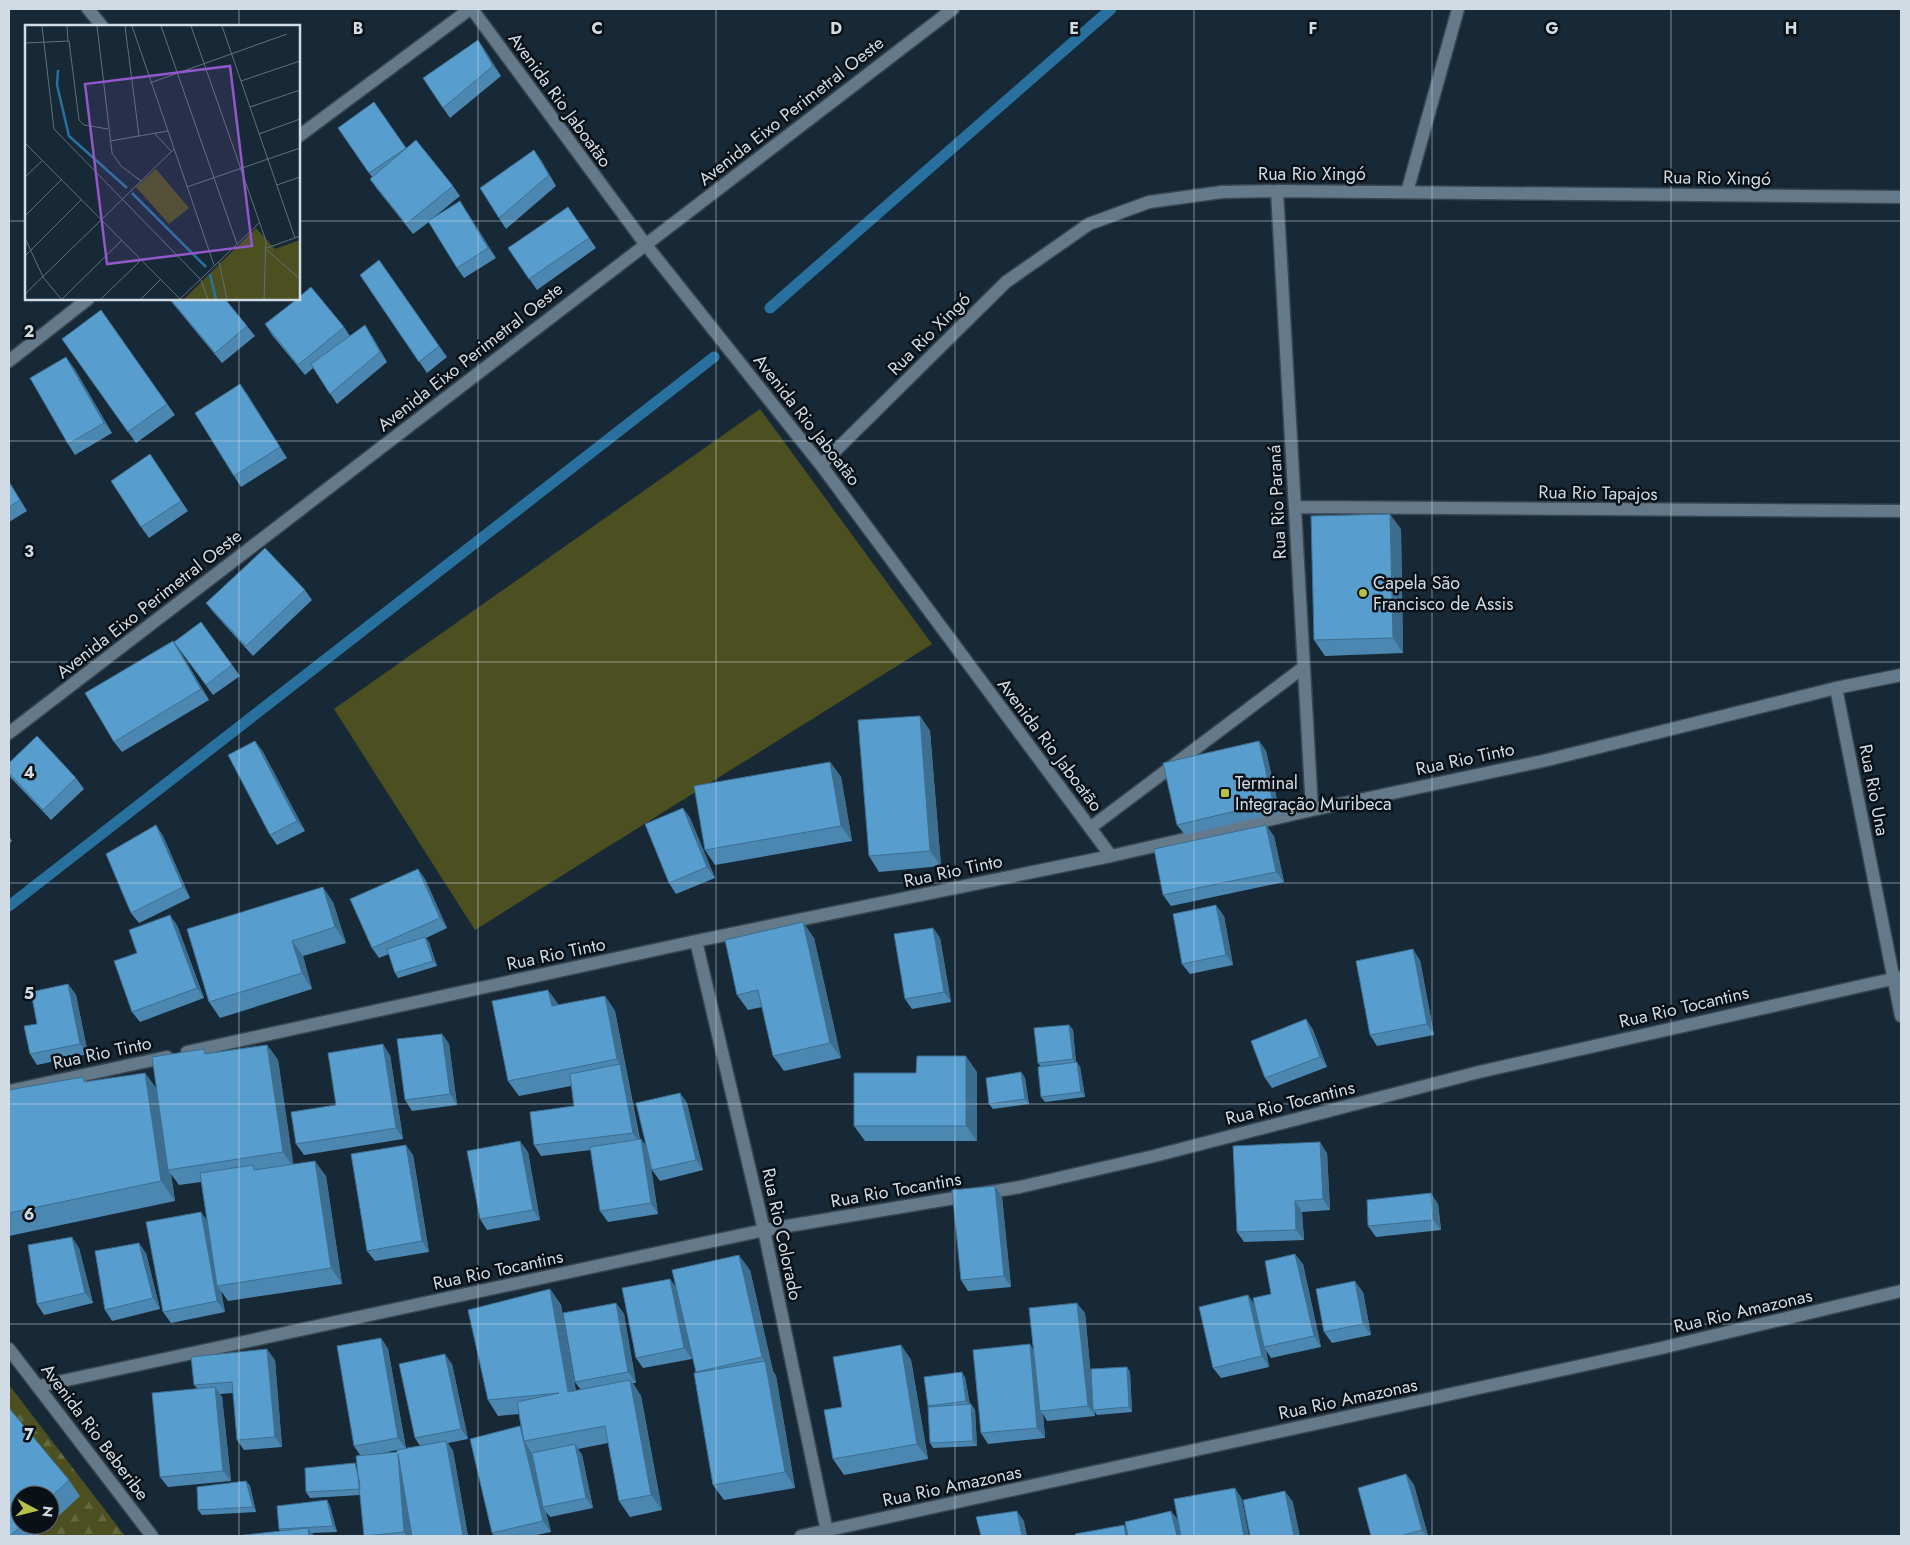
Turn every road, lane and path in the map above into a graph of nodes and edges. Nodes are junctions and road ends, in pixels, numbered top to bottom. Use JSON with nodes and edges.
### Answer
{"nodes":[{"id":1,"x":88,"y":9,"type":"edge"},
{"id":2,"x":471,"y":9,"type":"edge"},
{"id":3,"x":953,"y":9,"type":"edge"},
{"id":4,"x":1458,"y":9,"type":"edge"},
{"id":5,"x":101,"y":25,"type":"edge"},
{"id":6,"x":300,"y":135,"type":"edge"},
{"id":7,"x":1277,"y":191,"type":"junction"},
{"id":8,"x":1407,"y":192,"type":"junction"},
{"id":9,"x":1901,"y":197,"type":"edge"},
{"id":10,"x":646,"y":244,"type":"junction"},
{"id":11,"x":87,"y":300,"type":"edge"},
{"id":12,"x":9,"y":361,"type":"edge"},
{"id":13,"x":821,"y":465,"type":"junction"},
{"id":14,"x":1295,"y":507,"type":"junction"},
{"id":15,"x":1901,"y":511,"type":"edge"},
{"id":16,"x":1304,"y":667,"type":"junction"},
{"id":17,"x":1901,"y":675,"type":"edge"},
{"id":18,"x":1836,"y":688,"type":"junction"},
{"id":19,"x":9,"y":733,"type":"edge"},
{"id":20,"x":1312,"y":810,"type":"junction"},
{"id":21,"x":1090,"y":828,"type":"junction"},
{"id":22,"x":1111,"y":856,"type":"junction"},
{"id":23,"x":696,"y":941,"type":"junction"},
{"id":24,"x":1897,"y":978,"type":"edge"},
{"id":25,"x":1901,"y":1016,"type":"edge"},
{"id":26,"x":9,"y":1091,"type":"edge"},
{"id":27,"x":764,"y":1230,"type":"junction"},
{"id":28,"x":1901,"y":1291,"type":"edge"},
{"id":29,"x":9,"y":1349,"type":"edge"},
{"id":30,"x":39,"y":1386,"type":"junction"},
{"id":31,"x":827,"y":1534,"type":"edge"},
{"id":32,"x":152,"y":1536,"type":"edge"},
{"id":33,"x":801,"y":1536,"type":"edge"}],
"edges":[{"from":1,"to":5,"type":"street"},
{"from":2,"to":6,"type":"street"},
{"from":2,"to":10,"type":"street","name":"Avenida Rio Jaboatão"},
{"from":3,"to":10,"type":"street","name":"Avenida Eixo Perimetral Oeste"},
{"from":4,"to":8,"type":"street"},
{"from":7,"to":8,"type":"street","name":"Rua Rio Xingó"},
{"from":7,"to":13,"type":"street","name":"Rua Rio Xingó"},
{"from":7,"to":14,"type":"street","name":"Rua Rio Paraná"},
{"from":8,"to":9,"type":"street","name":"Rua Rio Xingó"},
{"from":10,"to":13,"type":"street","name":"Avenida Rio Jaboatão"},
{"from":10,"to":19,"type":"street","name":"Avenida Eixo Perimetral Oeste"},
{"from":11,"to":12,"type":"street"},
{"from":13,"to":21,"type":"street","name":"Avenida Rio Jaboatão"},
{"from":14,"to":15,"type":"street","name":"Rua Rio Tapajos"},
{"from":14,"to":16,"type":"street","name":"Rua Rio Paraná"},
{"from":16,"to":20,"type":"street","name":"Rua Rio Paraná"},
{"from":16,"to":21,"type":"street"},
{"from":17,"to":18,"type":"street","name":"Rua Rio Tinto"},
{"from":18,"to":20,"type":"street","name":"Rua Rio Tinto"},
{"from":18,"to":24,"type":"street","name":"Rua Rio Una"},
{"from":20,"to":22,"type":"street","name":"Rua Rio Tinto"},
{"from":21,"to":22,"type":"street","name":"Avenida Rio Jaboatão"},
{"from":22,"to":23,"type":"street","name":"Rua Rio Tinto"},
{"from":23,"to":26,"type":"street","name":"Rua Rio Tinto"},
{"from":23,"to":27,"type":"street","name":"Rua Rio Colorado"},
{"from":24,"to":25,"type":"street","name":"Rua Rio Una"},
{"from":24,"to":27,"type":"street","name":"Rua Rio Tocantins"},
{"from":27,"to":30,"type":"street","name":"Rua Rio Tocantins"},
{"from":27,"to":31,"type":"street","name":"Rua Rio Colorado"},
{"from":28,"to":31,"type":"street","name":"Rua Rio Amazonas"},
{"from":29,"to":30,"type":"street","name":"Avenida Rio Beberibe"},
{"from":30,"to":32,"type":"street","name":"Avenida Rio Beberibe"},
{"from":31,"to":33,"type":"street","name":"Rua Rio Amazonas"}]}
